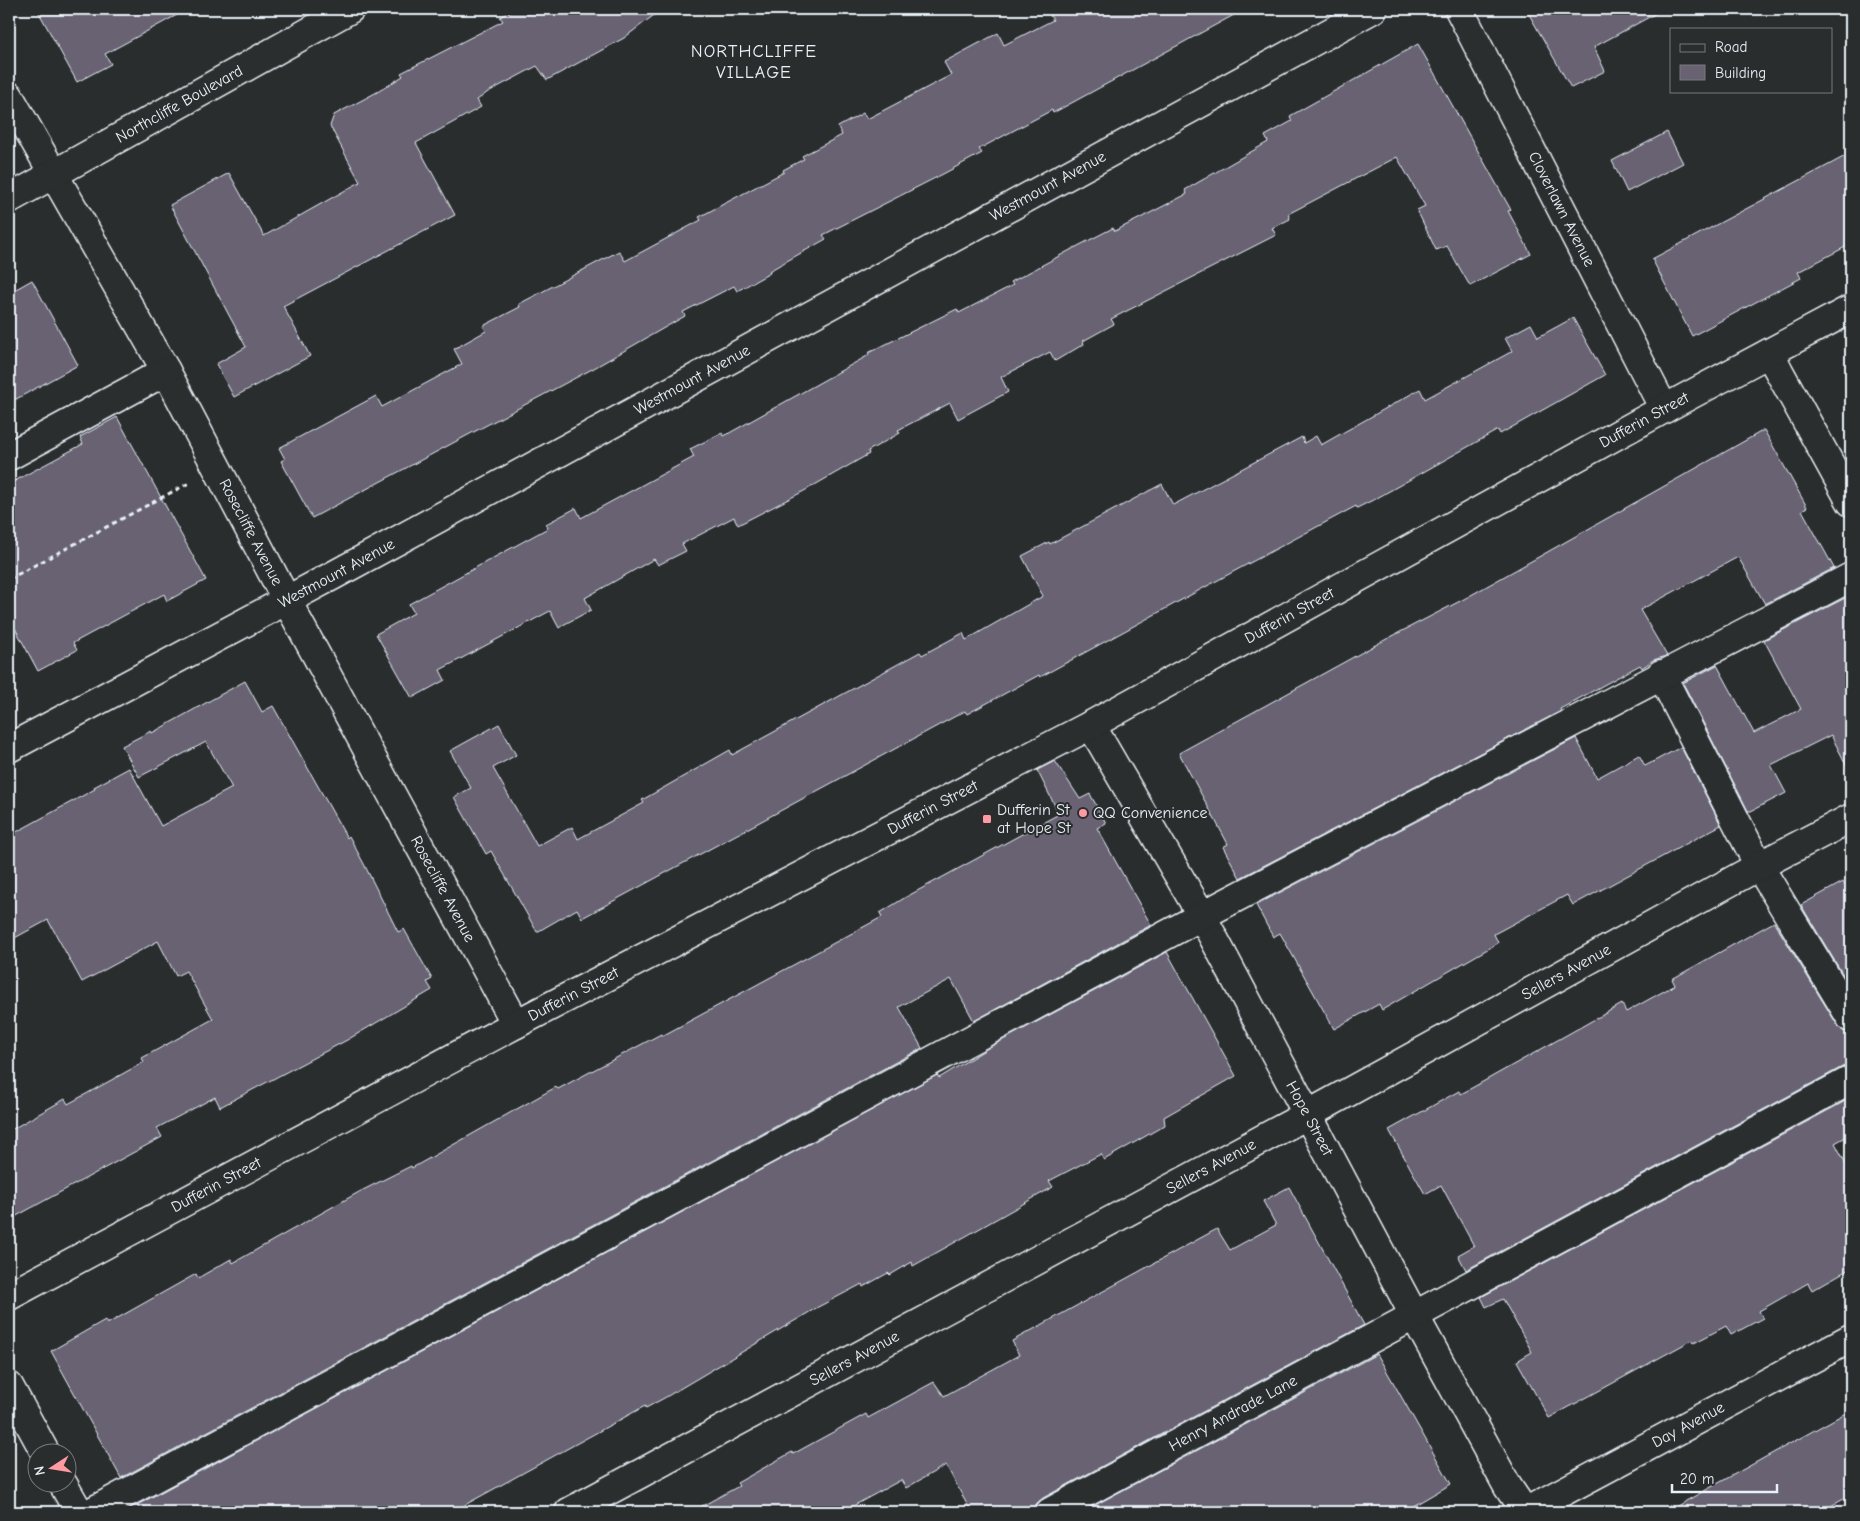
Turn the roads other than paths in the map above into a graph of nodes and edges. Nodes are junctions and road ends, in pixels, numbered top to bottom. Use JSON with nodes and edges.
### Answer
{"nodes":[{"id":1,"x":350,"y":9,"type":"edge"},
{"id":2,"x":1373,"y":9,"type":"edge"},
{"id":3,"x":1459,"y":9,"type":"edge"},
{"id":4,"x":9,"y":96,"type":"edge"},
{"id":5,"x":54,"y":173,"type":"junction"},
{"id":6,"x":9,"y":199,"type":"edge"},
{"id":7,"x":1851,"y":309,"type":"edge"},
{"id":8,"x":1769,"y":353,"type":"junction"},
{"id":9,"x":166,"y":371,"type":"junction"},
{"id":10,"x":1664,"y":409,"type":"junction"},
{"id":11,"x":9,"y":456,"type":"edge"},
{"id":12,"x":1851,"y":502,"type":"edge"},
{"id":13,"x":1851,"y":577,"type":"edge"},
{"id":14,"x":287,"y":600,"type":"junction"},
{"id":15,"x":1661,"y":674,"type":"junction"},
{"id":16,"x":1091,"y":725,"type":"junction"},
{"id":17,"x":9,"y":748,"type":"edge"},
{"id":18,"x":1851,"y":818,"type":"edge"},
{"id":19,"x":1759,"y":866,"type":"junction"},
{"id":20,"x":1202,"y":916,"type":"junction"},
{"id":21,"x":1851,"y":1018,"type":"edge"},
{"id":22,"x":516,"y":1024,"type":"junction"},
{"id":23,"x":1851,"y":1080,"type":"edge"},
{"id":24,"x":1307,"y":1115,"type":"junction"},
{"id":25,"x":9,"y":1296,"type":"edge"},
{"id":26,"x":1414,"y":1315,"type":"junction"},
{"id":27,"x":1851,"y":1338,"type":"edge"},
{"id":28,"x":9,"y":1386,"type":"edge"},
{"id":29,"x":41,"y":1444,"type":"edge"},
{"id":30,"x":69,"y":1494,"type":"edge"},
{"id":31,"x":79,"y":1512,"type":"edge"},
{"id":32,"x":91,"y":1512,"type":"edge"},
{"id":33,"x":569,"y":1512,"type":"edge"},
{"id":34,"x":1050,"y":1512,"type":"edge"},
{"id":35,"x":1525,"y":1512,"type":"edge"}],
"edges":[{"from":1,"to":5,"type":"street","name":"Northcliffe Boulevard"},
{"from":2,"to":14,"type":"street","name":"Westmount Avenue"},
{"from":3,"to":10,"type":"street","name":"Cloverlawn Avenue"},
{"from":4,"to":5,"type":"street","name":"Rosecliffe Avenue"},
{"from":5,"to":6,"type":"street","name":"Northcliffe Boulevard"},
{"from":5,"to":9,"type":"street","name":"Rosecliffe Avenue"},
{"from":7,"to":8,"type":"street","name":"Dufferin Street"},
{"from":8,"to":10,"type":"street","name":"Dufferin Street"},
{"from":8,"to":12,"type":"street"},
{"from":9,"to":11,"type":"street"},
{"from":9,"to":14,"type":"street","name":"Rosecliffe Avenue"},
{"from":10,"to":16,"type":"street","name":"Dufferin Street"},
{"from":13,"to":15,"type":"street"},
{"from":14,"to":17,"type":"street","name":"Westmount Avenue"},
{"from":14,"to":22,"type":"street","name":"Rosecliffe Avenue"},
{"from":15,"to":19,"type":"street"},
{"from":15,"to":20,"type":"street"},
{"from":16,"to":20,"type":"street","name":"Hope Street"},
{"from":16,"to":22,"type":"street","name":"Dufferin Street"},
{"from":18,"to":19,"type":"street","name":"Sellers Avenue"},
{"from":19,"to":21,"type":"street"},
{"from":19,"to":24,"type":"street","name":"Sellers Avenue"},
{"from":20,"to":24,"type":"street","name":"Hope Street"},
{"from":20,"to":32,"type":"street"},
{"from":22,"to":25,"type":"street","name":"Dufferin Street"},
{"from":23,"to":26,"type":"street","name":"Henry Andrade Lane"},
{"from":24,"to":26,"type":"street","name":"Hope Street"},
{"from":24,"to":33,"type":"street","name":"Sellers Avenue"},
{"from":26,"to":34,"type":"street","name":"Henry Andrade Lane"},
{"from":26,"to":35,"type":"street","name":"Hope Street"},
{"from":27,"to":35,"type":"street","name":"Day Avenue"},
{"from":28,"to":29,"type":"street"},
{"from":30,"to":31,"type":"street"}]}
